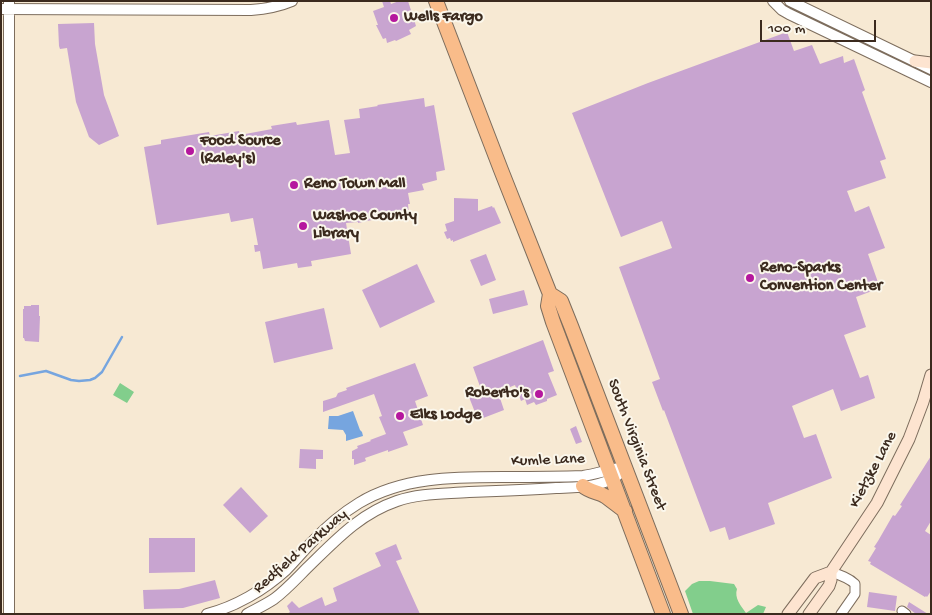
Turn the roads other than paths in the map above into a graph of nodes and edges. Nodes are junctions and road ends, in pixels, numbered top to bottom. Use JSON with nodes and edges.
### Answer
{"nodes":[{"id":1,"x":292,"y":1,"type":"edge"},
{"id":2,"x":436,"y":1,"type":"edge"},
{"id":3,"x":773,"y":1,"type":"edge"},
{"id":4,"x":790,"y":1,"type":"edge"},
{"id":5,"x":6,"y":6,"type":"edge"},
{"id":6,"x":915,"y":61,"type":"junction"},
{"id":7,"x":931,"y":64,"type":"edge"},
{"id":8,"x":931,"y":69,"type":"edge"},
{"id":9,"x":931,"y":82,"type":"edge"},
{"id":10,"x":550,"y":294,"type":"junction"},
{"id":11,"x":931,"y":375,"type":"edge"},
{"id":12,"x":625,"y":467,"type":"junction"},
{"id":13,"x":611,"y":474,"type":"junction"},
{"id":14,"x":421,"y":480,"type":"junction"},
{"id":15,"x":583,"y":486,"type":"junction"},
{"id":16,"x":431,"y":494,"type":"junction"},
{"id":17,"x":625,"y":511,"type":"junction"},
{"id":18,"x":5,"y":532,"type":"edge"},
{"id":19,"x":831,"y":572,"type":"junction"},
{"id":20,"x":9,"y":614,"type":"edge"},
{"id":21,"x":207,"y":614,"type":"edge"},
{"id":22,"x":247,"y":614,"type":"edge"},
{"id":23,"x":663,"y":614,"type":"edge"},
{"id":24,"x":681,"y":614,"type":"edge"},
{"id":25,"x":788,"y":614,"type":"edge"},
{"id":26,"x":809,"y":614,"type":"edge"},
{"id":27,"x":841,"y":614,"type":"edge"}],
"edges":[{"from":1,"to":5,"type":"street"},
{"from":2,"to":10,"type":"main road","name":"South Virginia Street"},
{"from":3,"to":9,"type":"street"},
{"from":4,"to":6,"type":"street"},
{"from":5,"to":18,"type":"street"},
{"from":6,"to":7,"type":"main road"},
{"from":6,"to":8,"type":"street"},
{"from":10,"to":12,"type":"main road","name":"South Virginia Street"},
{"from":10,"to":13,"type":"main road","name":"South Virginia Street"},
{"from":11,"to":19,"type":"main road","name":"Kietzke Lane"},
{"from":12,"to":13,"type":"street","name":"Kumle Lane"},
{"from":12,"to":24,"type":"main road","name":"South Virginia Street"},
{"from":13,"to":14,"type":"street","name":"Kumle Lane"},
{"from":13,"to":15,"type":"street","name":"Kumle Lane"},
{"from":13,"to":17,"type":"main road","name":"South Virginia Street"},
{"from":14,"to":16,"type":"street"},
{"from":14,"to":21,"type":"street","name":"Redfield Parkway"},
{"from":15,"to":16,"type":"street","name":"Kumle Lane"},
{"from":15,"to":17,"type":"main road"},
{"from":16,"to":22,"type":"street","name":"Redfield Parkway"},
{"from":17,"to":23,"type":"main road","name":"South Virginia Street"},
{"from":18,"to":20,"type":"street"},
{"from":19,"to":25,"type":"main road","name":"Kietzke Lane"},
{"from":19,"to":26,"type":"main road","name":"Kietzke Lane"},
{"from":19,"to":27,"type":"street"}]}
